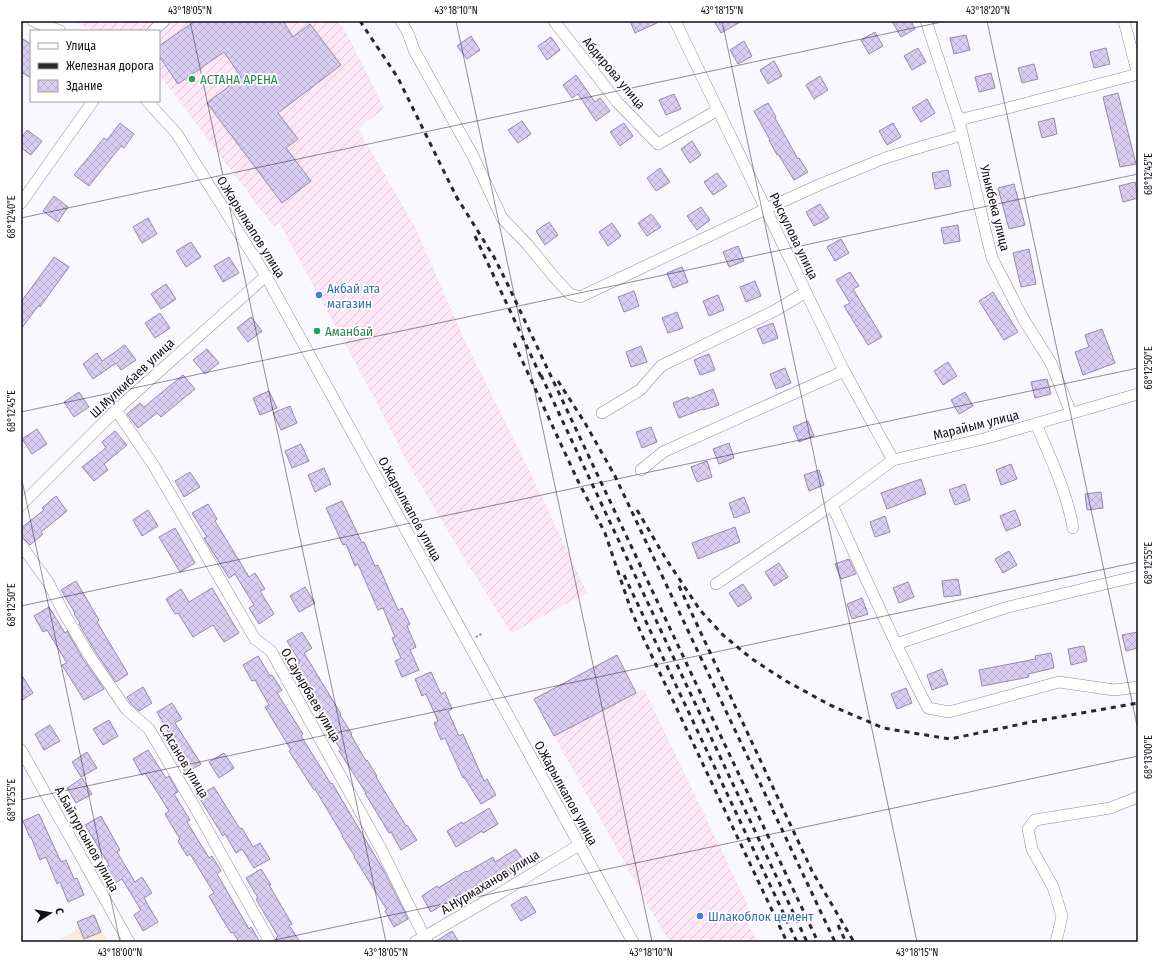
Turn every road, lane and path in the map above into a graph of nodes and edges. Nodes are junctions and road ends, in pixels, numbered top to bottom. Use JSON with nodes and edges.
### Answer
{"nodes":[{"id":1,"x":33,"y":21,"type":"edge"},
{"id":2,"x":164,"y":21,"type":"edge"},
{"id":3,"x":401,"y":21,"type":"edge"},
{"id":4,"x":554,"y":21,"type":"edge"},
{"id":5,"x":675,"y":21,"type":"edge"},
{"id":6,"x":926,"y":21,"type":"edge"},
{"id":7,"x":1124,"y":21,"type":"edge"},
{"id":8,"x":57,"y":30,"type":"edge"},
{"id":9,"x":154,"y":30,"type":"edge"},
{"id":10,"x":1138,"y":74,"type":"edge"},
{"id":11,"x":92,"y":102,"type":"edge"},
{"id":12,"x":148,"y":102,"type":"edge"},
{"id":13,"x":718,"y":110,"type":"junction"},
{"id":14,"x":958,"y":120,"type":"junction"},
{"id":15,"x":962,"y":135,"type":"junction"},
{"id":16,"x":21,"y":203,"type":"edge"},
{"id":17,"x":766,"y":209,"type":"junction"},
{"id":18,"x":266,"y":276,"type":"junction"},
{"id":19,"x":806,"y":292,"type":"junction"},
{"id":20,"x":844,"y":371,"type":"junction"},
{"id":21,"x":1138,"y":394,"type":"edge"},
{"id":22,"x":116,"y":410,"type":"junction"},
{"id":23,"x":602,"y":413,"type":"dead end"},
{"id":24,"x":1071,"y":413,"type":"junction"},
{"id":25,"x":1036,"y":424,"type":"junction"},
{"id":26,"x":893,"y":460,"type":"junction"},
{"id":27,"x":641,"y":470,"type":"dead end"},
{"id":28,"x":21,"y":505,"type":"edge"},
{"id":29,"x":832,"y":505,"type":"junction"},
{"id":30,"x":1073,"y":528,"type":"dead end"},
{"id":31,"x":21,"y":545,"type":"edge"},
{"id":32,"x":1138,"y":576,"type":"edge"},
{"id":33,"x":716,"y":584,"type":"dead end"},
{"id":34,"x":896,"y":644,"type":"junction"},
{"id":35,"x":1138,"y":687,"type":"edge"},
{"id":36,"x":21,"y":750,"type":"edge"},
{"id":37,"x":1138,"y":797,"type":"edge"},
{"id":38,"x":579,"y":845,"type":"junction"},
{"id":39,"x":422,"y":940,"type":"edge"},
{"id":40,"x":129,"y":942,"type":"edge"},
{"id":41,"x":270,"y":942,"type":"edge"},
{"id":42,"x":633,"y":942,"type":"edge"},
{"id":43,"x":1056,"y":942,"type":"edge"}],
"edges":[{"from":1,"to":8,"type":"street"},
{"from":2,"to":9,"type":"street"},
{"from":3,"to":17,"type":"street"},
{"from":4,"to":13,"type":"street","name":"Абдирова улица"},
{"from":5,"to":13,"type":"street","name":"Рыскулова улица"},
{"from":6,"to":14,"type":"street","name":"Улыкбека улица"},
{"from":7,"to":10,"type":"street"},
{"from":10,"to":14,"type":"street"},
{"from":11,"to":16,"type":"street"},
{"from":12,"to":18,"type":"street","name":"О.Жарылкапов улица"},
{"from":13,"to":17,"type":"street","name":"Рыскулова улица"},
{"from":14,"to":15,"type":"street","name":"Улыкбека улица"},
{"from":15,"to":17,"type":"street"},
{"from":15,"to":24,"type":"street","name":"Улыкбека улица"},
{"from":17,"to":19,"type":"street","name":"Рыскулова улица"},
{"from":18,"to":22,"type":"street","name":"Ш.Мулкибаев улица"},
{"from":18,"to":38,"type":"street","name":"О.Жарылкапов улица"},
{"from":19,"to":20,"type":"street","name":"Рыскулова улица"},
{"from":19,"to":23,"type":"street"},
{"from":20,"to":26,"type":"street","name":"Рыскулова улица"},
{"from":20,"to":27,"type":"street"},
{"from":21,"to":24,"type":"street","name":"Марайым улица"},
{"from":22,"to":28,"type":"street","name":"Ш.Мулкибаев улица"},
{"from":22,"to":39,"type":"street","name":"О.Сауырбаев улица"},
{"from":24,"to":25,"type":"street","name":"Марайым улица"},
{"from":25,"to":26,"type":"street","name":"Марайым улица"},
{"from":25,"to":30,"type":"street"},
{"from":26,"to":29,"type":"street","name":"Марайым улица"},
{"from":29,"to":33,"type":"street","name":"Марайым улица"},
{"from":29,"to":34,"type":"street"},
{"from":31,"to":41,"type":"street","name":"С.Асанов улица"},
{"from":32,"to":34,"type":"street"},
{"from":34,"to":35,"type":"street"},
{"from":36,"to":40,"type":"street","name":"А.Байтурсынов улица"},
{"from":37,"to":43,"type":"street"},
{"from":38,"to":39,"type":"street","name":"А.Нурмаханов улица"},
{"from":38,"to":42,"type":"street","name":"О.Жарылкапов улица"}]}
